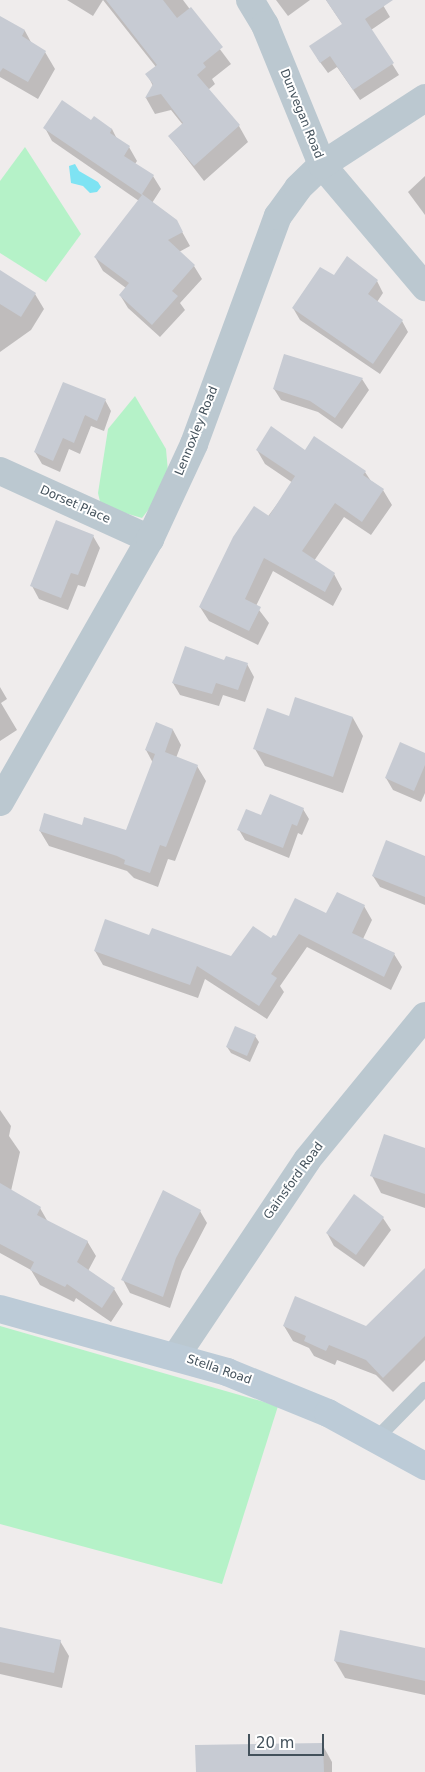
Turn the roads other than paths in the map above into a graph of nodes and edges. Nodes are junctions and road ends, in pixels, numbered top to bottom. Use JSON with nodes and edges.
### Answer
{"nodes":[{"id":1,"x":250,"y":0,"type":"edge"},
{"id":2,"x":425,"y":98,"type":"edge"},
{"id":3,"x":322,"y":165,"type":"junction"},
{"id":4,"x":425,"y":287,"type":"edge"},
{"id":5,"x":0,"y":471,"type":"edge"},
{"id":6,"x":150,"y":539,"type":"junction"},
{"id":7,"x":0,"y":802,"type":"edge"},
{"id":8,"x":425,"y":1016,"type":"edge"},
{"id":9,"x":0,"y":1309,"type":"edge"},
{"id":10,"x":176,"y":1356,"type":"junction"},
{"id":11,"x":425,"y":1389,"type":"edge"},
{"id":12,"x":377,"y":1438,"type":"junction"},
{"id":13,"x":425,"y":1466,"type":"edge"}],
"edges":[{"from":1,"to":3,"type":"street","name":"Dunvegan Road"},
{"from":2,"to":3,"type":"street","name":"Lennoxley Road"},
{"from":3,"to":4,"type":"street","name":"Dunvegan Road"},
{"from":3,"to":6,"type":"street","name":"Lennoxley Road"},
{"from":5,"to":6,"type":"street","name":"Dorset Place"},
{"from":6,"to":7,"type":"street","name":"Lennoxley Road"},
{"from":8,"to":10,"type":"street","name":"Gainsford Road"},
{"from":9,"to":10,"type":"main road","name":"Stella Road"},
{"from":10,"to":12,"type":"main road","name":"Stella Road"},
{"from":11,"to":12,"type":"lane"},
{"from":12,"to":13,"type":"main road","name":"Stella Road"}]}
